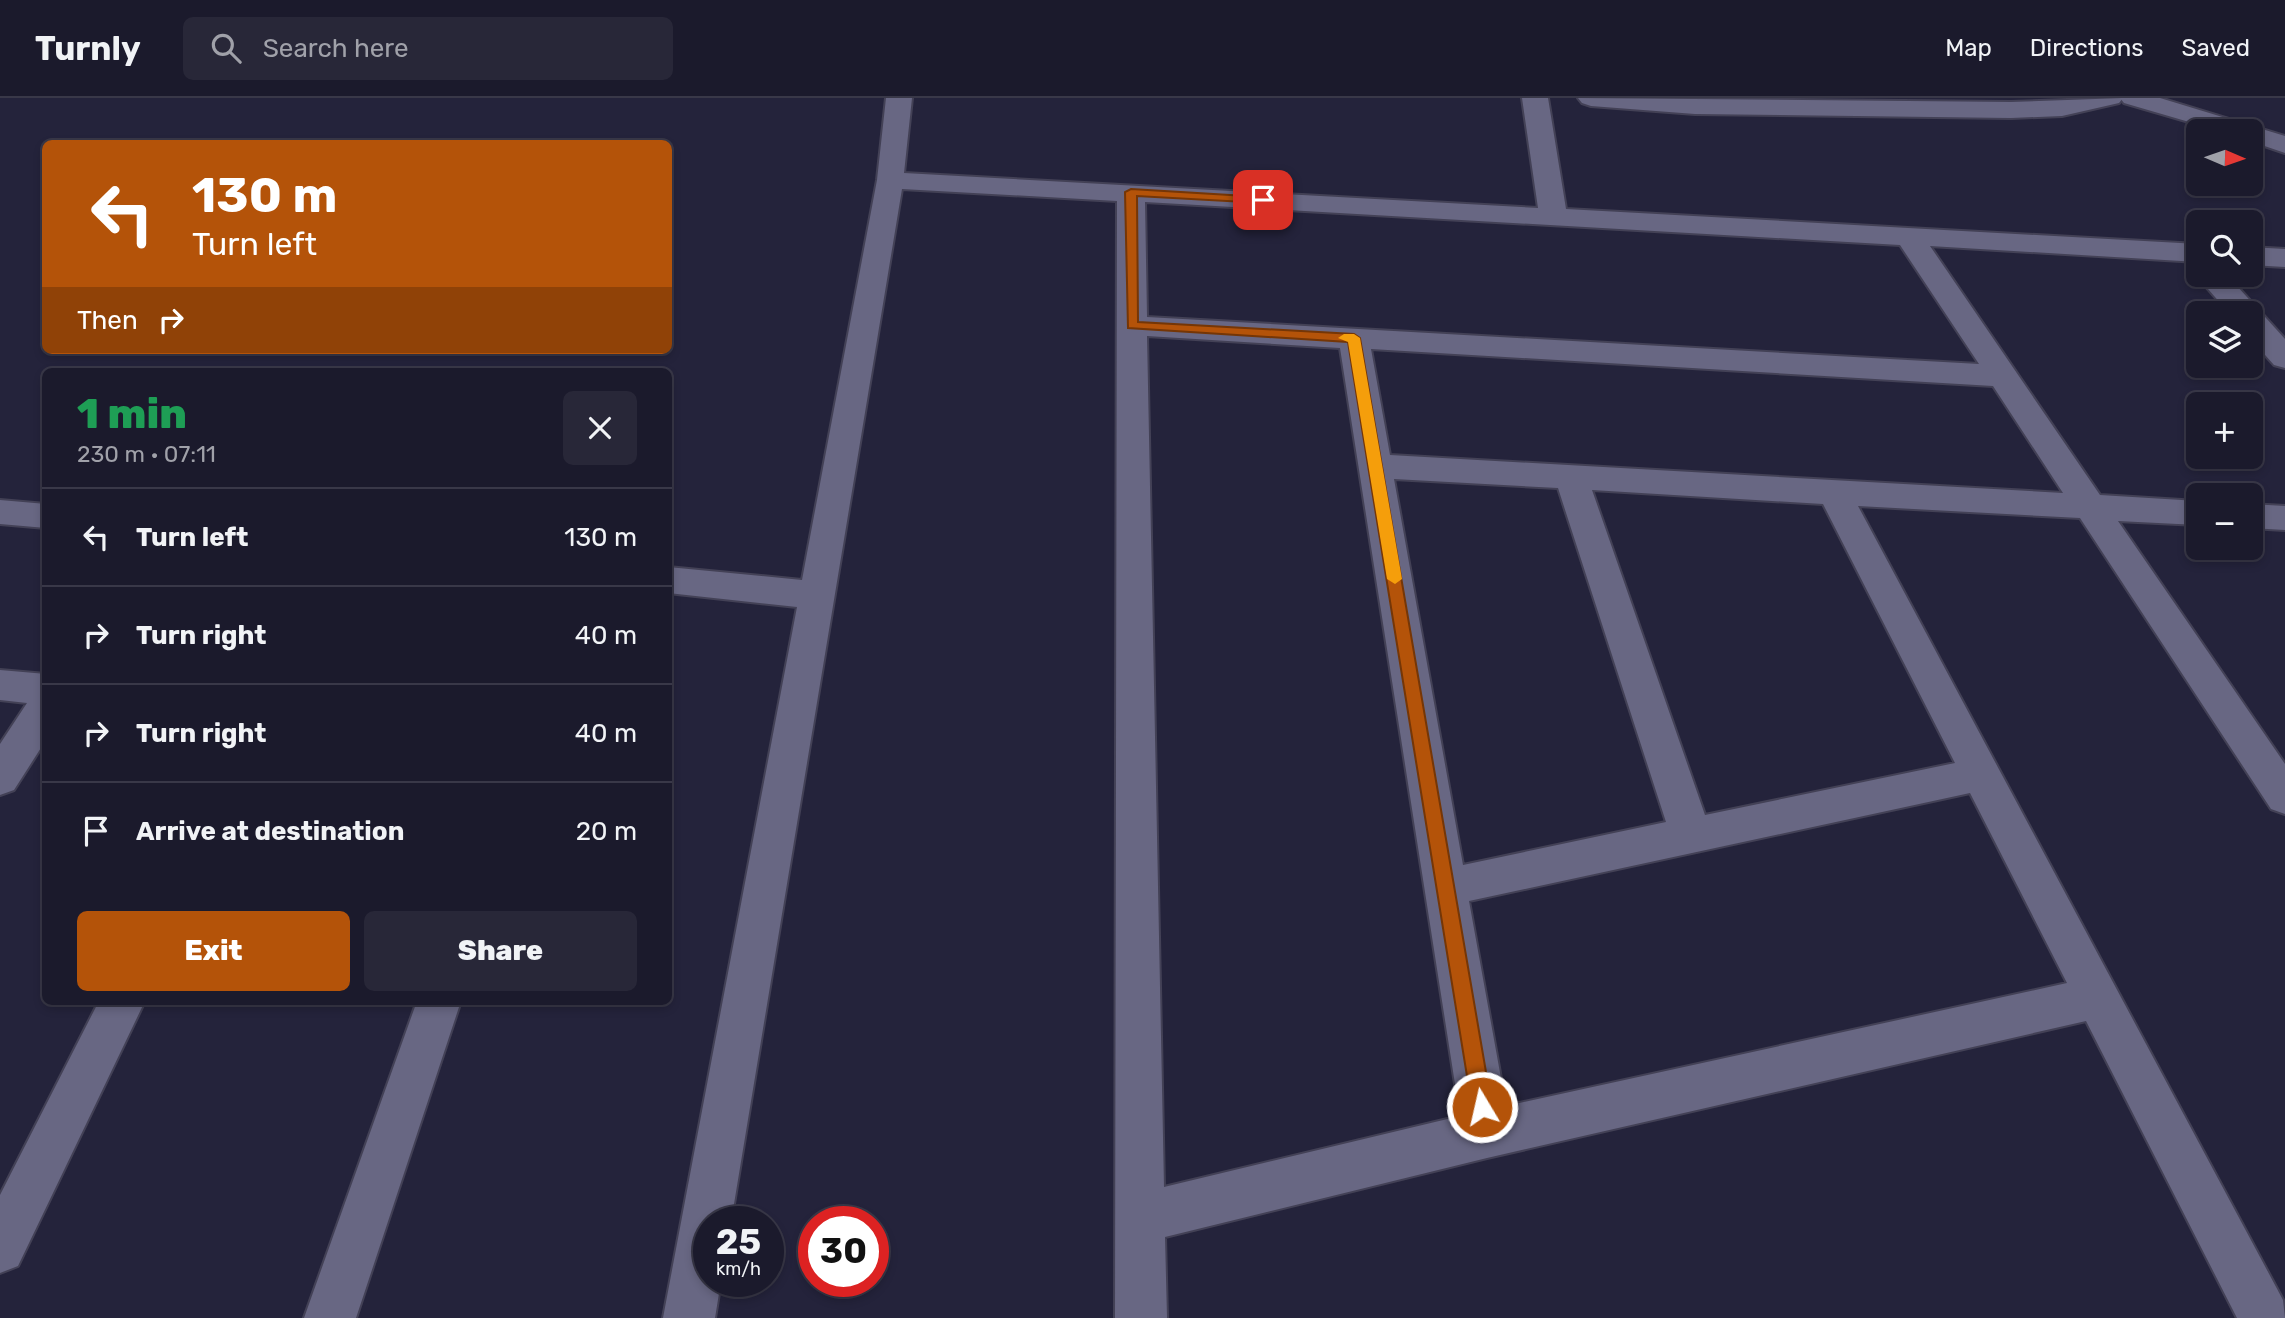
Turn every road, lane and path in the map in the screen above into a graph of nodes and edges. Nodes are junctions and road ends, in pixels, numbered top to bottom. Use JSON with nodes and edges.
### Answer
{"nodes":[{"id":1,"x":899,"y":98,"type":"edge"},
{"id":2,"x":1535,"y":98,"type":"edge"},
{"id":3,"x":1591,"y":98,"type":"edge"},
{"id":4,"x":2110,"y":98,"type":"edge"},
{"id":5,"x":2133,"y":98,"type":"edge"},
{"id":6,"x":2205,"y":119,"type":"edge"},
{"id":7,"x":2263,"y":137,"type":"edge"},
{"id":8,"x":2285,"y":145,"type":"edge"},
{"id":9,"x":890,"y":180,"type":"junction"},
{"id":10,"x":1131,"y":192,"type":"junction"},
{"id":11,"x":1553,"y":216,"type":"junction"},
{"id":12,"x":1909,"y":237,"type":"junction"},
{"id":13,"x":2263,"y":257,"type":"edge"},
{"id":14,"x":2285,"y":258,"type":"edge"},
{"id":15,"x":2186,"y":259,"type":"edge"},
{"id":16,"x":2223,"y":287,"type":"edge"},
{"id":17,"x":2235,"y":301,"type":"edge"},
{"id":18,"x":1132,"y":326,"type":"junction"},
{"id":19,"x":2263,"y":333,"type":"edge"},
{"id":20,"x":1354,"y":338,"type":"junction"},
{"id":21,"x":2285,"y":358,"type":"edge"},
{"id":22,"x":2002,"y":376,"type":"junction"},
{"id":23,"x":1376,"y":467,"type":"junction"},
{"id":24,"x":1571,"y":477,"type":"junction"},
{"id":25,"x":1834,"y":492,"type":"junction"},
{"id":26,"x":2090,"y":506,"type":"junction"},
{"id":27,"x":0,"y":512,"type":"edge"},
{"id":28,"x":2186,"y":512,"type":"edge"},
{"id":29,"x":42,"y":516,"type":"edge"},
{"id":30,"x":2263,"y":517,"type":"edge"},
{"id":31,"x":2285,"y":519,"type":"edge"},
{"id":32,"x":672,"y":580,"type":"edge"},
{"id":33,"x":817,"y":595,"type":"junction"},
{"id":34,"x":0,"y":685,"type":"edge"},
{"id":35,"x":42,"y":689,"type":"edge"},
{"id":36,"x":42,"y":712,"type":"edge"},
{"id":37,"x":1981,"y":774,"type":"junction"},
{"id":38,"x":0,"y":778,"type":"edge"},
{"id":39,"x":2285,"y":797,"type":"edge"},
{"id":40,"x":1691,"y":835,"type":"junction"},
{"id":41,"x":1446,"y":887,"type":"junction"},
{"id":42,"x":2097,"y":997,"type":"junction"},
{"id":43,"x":121,"y":1005,"type":"edge"},
{"id":44,"x":438,"y":1005,"type":"edge"},
{"id":45,"x":1487,"y":1134,"type":"junction"},
{"id":46,"x":1140,"y":1218,"type":"junction"},
{"id":47,"x":0,"y":1248,"type":"edge"},
{"id":48,"x":330,"y":1318,"type":"edge"},
{"id":49,"x":689,"y":1318,"type":"edge"},
{"id":50,"x":1141,"y":1318,"type":"edge"},
{"id":51,"x":2265,"y":1318,"type":"edge"}],
"edges":[{"from":1,"to":9,"type":"street"},
{"from":2,"to":11,"type":"street"},
{"from":3,"to":4,"type":"street"},
{"from":5,"to":6,"type":"street"},
{"from":7,"to":8,"type":"street"},
{"from":9,"to":10,"type":"street"},
{"from":9,"to":33,"type":"street"},
{"from":10,"to":11,"type":"street"},
{"from":10,"to":18,"type":"street"},
{"from":11,"to":12,"type":"street"},
{"from":12,"to":15,"type":"street"},
{"from":12,"to":22,"type":"street"},
{"from":13,"to":14,"type":"street"},
{"from":16,"to":17,"type":"street"},
{"from":18,"to":20,"type":"street"},
{"from":18,"to":46,"type":"street"},
{"from":19,"to":21,"type":"street"},
{"from":20,"to":22,"type":"street"},
{"from":20,"to":23,"type":"street"},
{"from":22,"to":26,"type":"street"},
{"from":23,"to":24,"type":"street"},
{"from":23,"to":41,"type":"street"},
{"from":24,"to":25,"type":"street"},
{"from":24,"to":40,"type":"street"},
{"from":25,"to":26,"type":"street"},
{"from":25,"to":37,"type":"street"},
{"from":26,"to":28,"type":"street"},
{"from":26,"to":39,"type":"street"},
{"from":27,"to":29,"type":"street"},
{"from":30,"to":31,"type":"street"},
{"from":32,"to":33,"type":"street"},
{"from":33,"to":49,"type":"street"},
{"from":34,"to":35,"type":"street"},
{"from":36,"to":38,"type":"street"},
{"from":37,"to":40,"type":"street"},
{"from":37,"to":42,"type":"street"},
{"from":40,"to":41,"type":"street"},
{"from":41,"to":45,"type":"street"},
{"from":42,"to":45,"type":"street"},
{"from":42,"to":51,"type":"street"},
{"from":43,"to":47,"type":"street"},
{"from":44,"to":48,"type":"street"},
{"from":45,"to":46,"type":"street"},
{"from":46,"to":50,"type":"street"}]}
